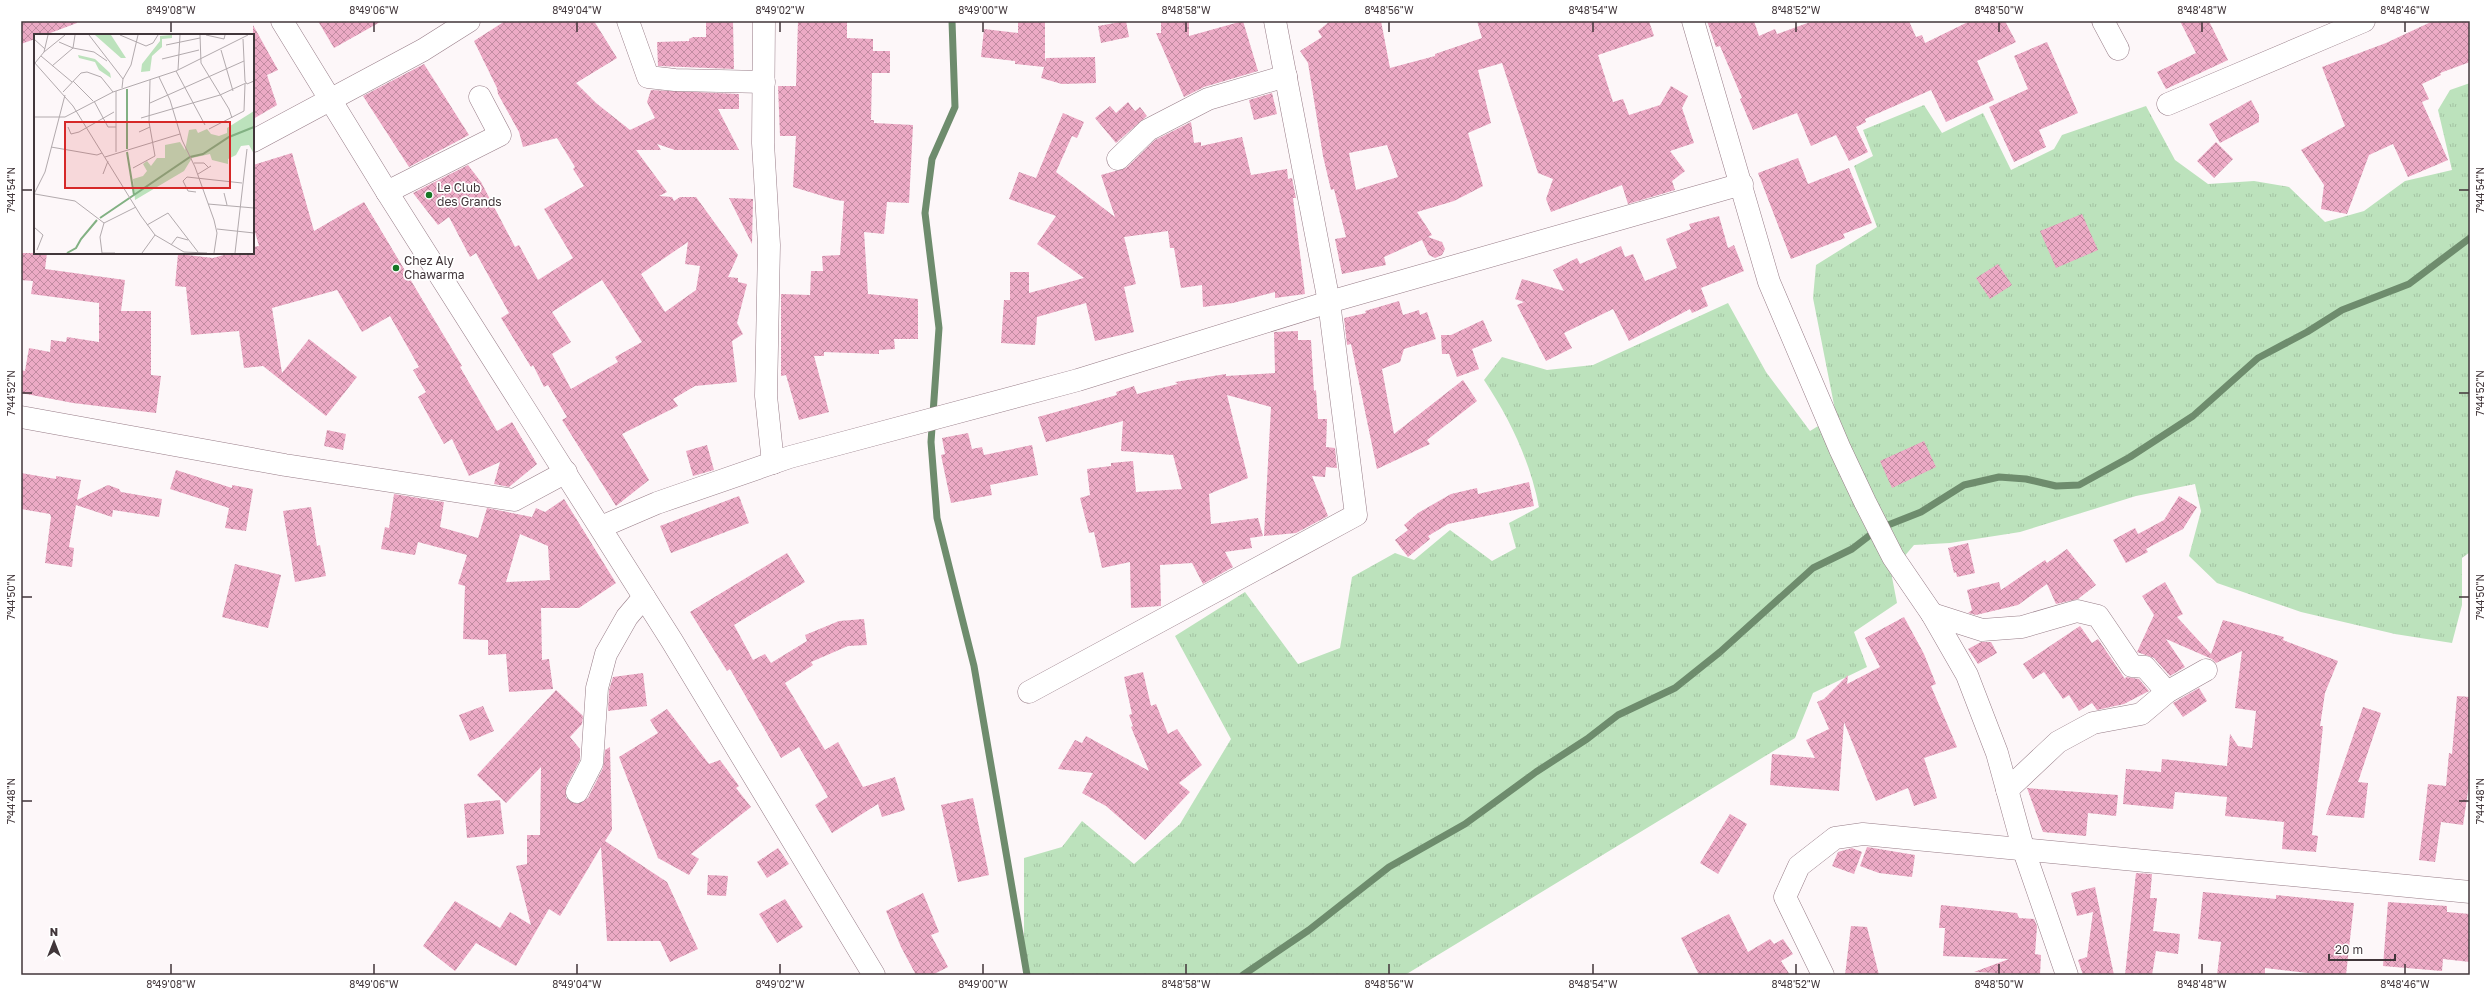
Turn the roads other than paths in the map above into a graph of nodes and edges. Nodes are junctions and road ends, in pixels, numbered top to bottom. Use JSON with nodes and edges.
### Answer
{"nodes":[{"id":1,"x":282,"y":21,"type":"edge"},
{"id":2,"x":469,"y":21,"type":"edge"},
{"id":3,"x":628,"y":21,"type":"edge"},
{"id":4,"x":764,"y":21,"type":"edge"},
{"id":5,"x":1275,"y":21,"type":"edge"},
{"id":6,"x":1693,"y":21,"type":"edge"},
{"id":7,"x":2103,"y":21,"type":"edge"},
{"id":8,"x":2364,"y":21,"type":"edge"},
{"id":9,"x":2118,"y":49,"type":"dead end"},
{"id":10,"x":1286,"y":76,"type":"junction"},
{"id":11,"x":764,"y":82,"type":"junction"},
{"id":12,"x":480,"y":97,"type":"dead end"},
{"id":13,"x":331,"y":99,"type":"junction"},
{"id":14,"x":2168,"y":104,"type":"dead end"},
{"id":15,"x":254,"y":139,"type":"edge"},
{"id":16,"x":1118,"y":159,"type":"dead end"},
{"id":17,"x":1742,"y":184,"type":"junction"},
{"id":18,"x":387,"y":192,"type":"junction"},
{"id":19,"x":1329,"y":302,"type":"junction"},
{"id":20,"x":21,"y":417,"type":"edge"},
{"id":21,"x":773,"y":463,"type":"junction"},
{"id":22,"x":566,"y":472,"type":"junction"},
{"id":23,"x":601,"y":528,"type":"junction"},
{"id":24,"x":644,"y":597,"type":"junction"},
{"id":25,"x":1932,"y":614,"type":"junction"},
{"id":26,"x":2206,"y":670,"type":"dead end"},
{"id":27,"x":1029,"y":692,"type":"dead end"},
{"id":28,"x":2167,"y":692,"type":"junction"},
{"id":29,"x":2007,"y":790,"type":"junction"},
{"id":30,"x":577,"y":792,"type":"dead end"},
{"id":31,"x":2024,"y":851,"type":"junction"},
{"id":32,"x":2470,"y":892,"type":"edge"},
{"id":33,"x":874,"y":975,"type":"edge"},
{"id":34,"x":1823,"y":975,"type":"edge"},
{"id":35,"x":2067,"y":975,"type":"edge"}],
"edges":[{"from":1,"to":13,"type":"street"},
{"from":2,"to":13,"type":"street"},
{"from":3,"to":11,"type":"street"},
{"from":4,"to":11,"type":"street"},
{"from":5,"to":10,"type":"street"},
{"from":6,"to":17,"type":"street"},
{"from":7,"to":9,"type":"street"},
{"from":8,"to":14,"type":"street"},
{"from":10,"to":16,"type":"street"},
{"from":10,"to":19,"type":"street"},
{"from":11,"to":21,"type":"street"},
{"from":12,"to":18,"type":"street"},
{"from":13,"to":15,"type":"street"},
{"from":13,"to":18,"type":"street"},
{"from":17,"to":19,"type":"street"},
{"from":17,"to":25,"type":"street"},
{"from":18,"to":22,"type":"street"},
{"from":19,"to":21,"type":"street"},
{"from":19,"to":27,"type":"street"},
{"from":20,"to":22,"type":"street"},
{"from":21,"to":23,"type":"street"},
{"from":22,"to":23,"type":"street"},
{"from":23,"to":24,"type":"street"},
{"from":24,"to":30,"type":"street"},
{"from":24,"to":33,"type":"street"},
{"from":25,"to":28,"type":"street"},
{"from":25,"to":29,"type":"street"},
{"from":26,"to":28,"type":"street"},
{"from":28,"to":29,"type":"street"},
{"from":29,"to":31,"type":"street"},
{"from":31,"to":32,"type":"street"},
{"from":31,"to":34,"type":"street"},
{"from":31,"to":35,"type":"street"}]}
